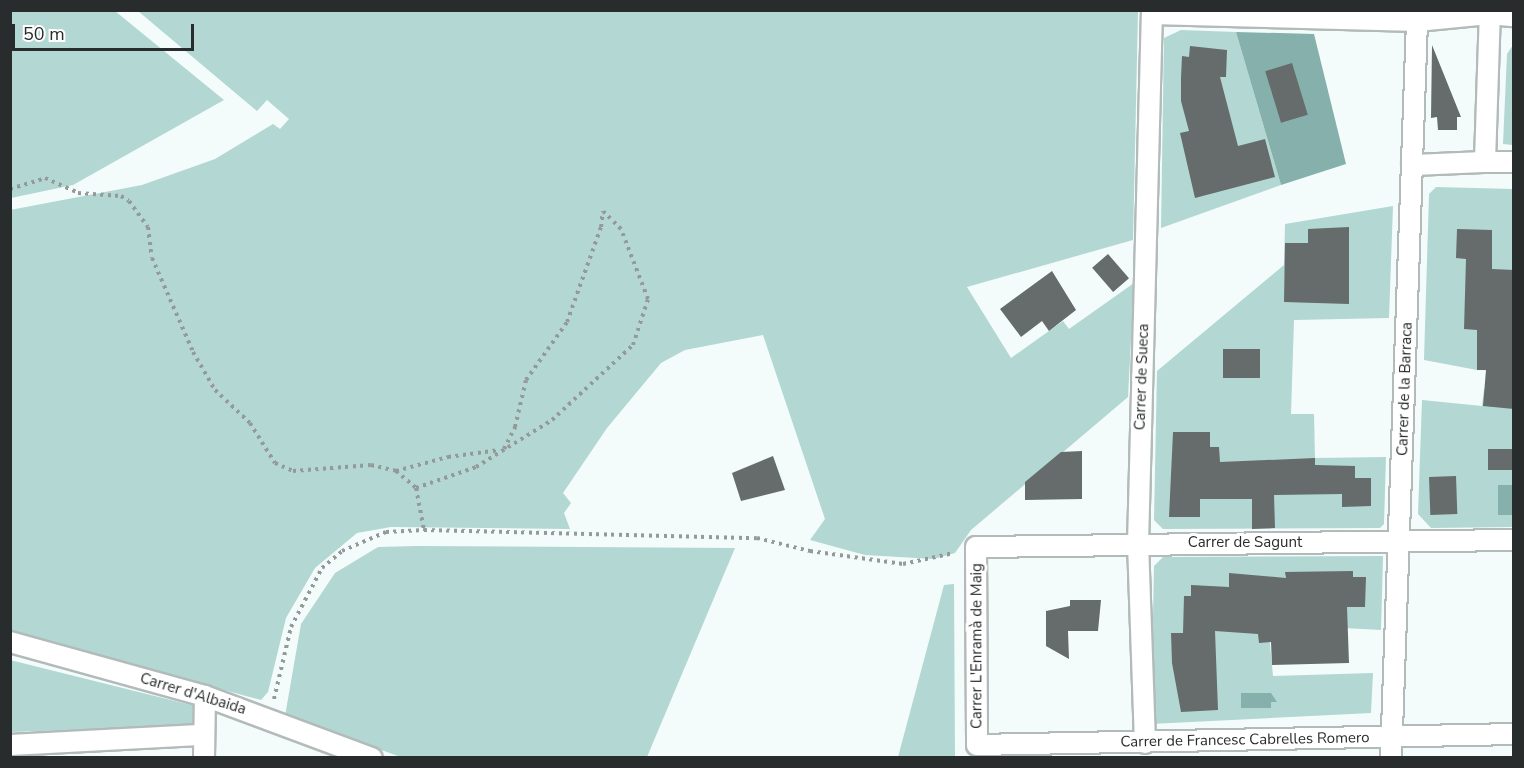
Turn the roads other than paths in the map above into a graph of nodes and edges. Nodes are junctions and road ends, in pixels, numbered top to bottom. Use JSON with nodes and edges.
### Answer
{"nodes":[{"id":1,"x":1152,"y":12,"type":"edge"},
{"id":2,"x":1490,"y":12,"type":"edge"},
{"id":3,"x":1514,"y":16,"type":"edge"},
{"id":4,"x":1417,"y":21,"type":"junction"},
{"id":5,"x":1485,"y":162,"type":"junction"},
{"id":6,"x":1514,"y":162,"type":"edge"},
{"id":7,"x":1412,"y":165,"type":"junction"},
{"id":8,"x":1514,"y":540,"type":"edge"},
{"id":9,"x":1401,"y":542,"type":"junction"},
{"id":10,"x":1138,"y":544,"type":"junction"},
{"id":11,"x":976,"y":547,"type":"joint"},
{"id":12,"x":10,"y":642,"type":"edge"},
{"id":13,"x":205,"y":696,"type":"junction"},
{"id":14,"x":1514,"y":734,"type":"edge"},
{"id":15,"x":204,"y":735,"type":"junction"},
{"id":16,"x":1392,"y":736,"type":"junction"},
{"id":17,"x":1145,"y":743,"type":"junction"},
{"id":18,"x":10,"y":745,"type":"edge"},
{"id":19,"x":977,"y":745,"type":"joint"},
{"id":20,"x":204,"y":758,"type":"edge"},
{"id":21,"x":372,"y":758,"type":"edge"},
{"id":22,"x":1391,"y":758,"type":"edge"}],
"edges":[{"from":1,"to":4,"type":"street"},
{"from":1,"to":10,"type":"street","name":"Carrer de Sueca"},
{"from":2,"to":3,"type":"street"},
{"from":2,"to":4,"type":"street"},
{"from":2,"to":5,"type":"street"},
{"from":4,"to":7,"type":"street","name":"Carrer de la Barraca"},
{"from":5,"to":6,"type":"street"},
{"from":5,"to":7,"type":"street"},
{"from":7,"to":9,"type":"street","name":"Carrer de la Barraca"},
{"from":8,"to":9,"type":"street","name":"Carrer de Sagunt"},
{"from":9,"to":10,"type":"street","name":"Carrer de Sagunt"},
{"from":9,"to":16,"type":"street","name":"Carrer de la Barraca"},
{"from":10,"to":11,"type":"street","name":"Carrer de Sagunt"},
{"from":10,"to":17,"type":"street","name":"Carrer de Sueca"},
{"from":11,"to":19,"type":"street","name":"Carrer L'Enramà de Maig"},
{"from":12,"to":13,"type":"street","name":"Carrer d'Albaida"},
{"from":13,"to":15,"type":"street"},
{"from":13,"to":21,"type":"street","name":"Carrer d'Albaida"},
{"from":14,"to":16,"type":"street","name":"Carrer de Francesc Cabrelles Romero"},
{"from":15,"to":18,"type":"street"},
{"from":15,"to":20,"type":"street"},
{"from":16,"to":17,"type":"street","name":"Carrer de Francesc Cabrelles Romero"},
{"from":16,"to":22,"type":"street","name":"Carrer de la Barraca"},
{"from":17,"to":19,"type":"street","name":"Carrer de Francesc Cabrelles Romero"}]}
